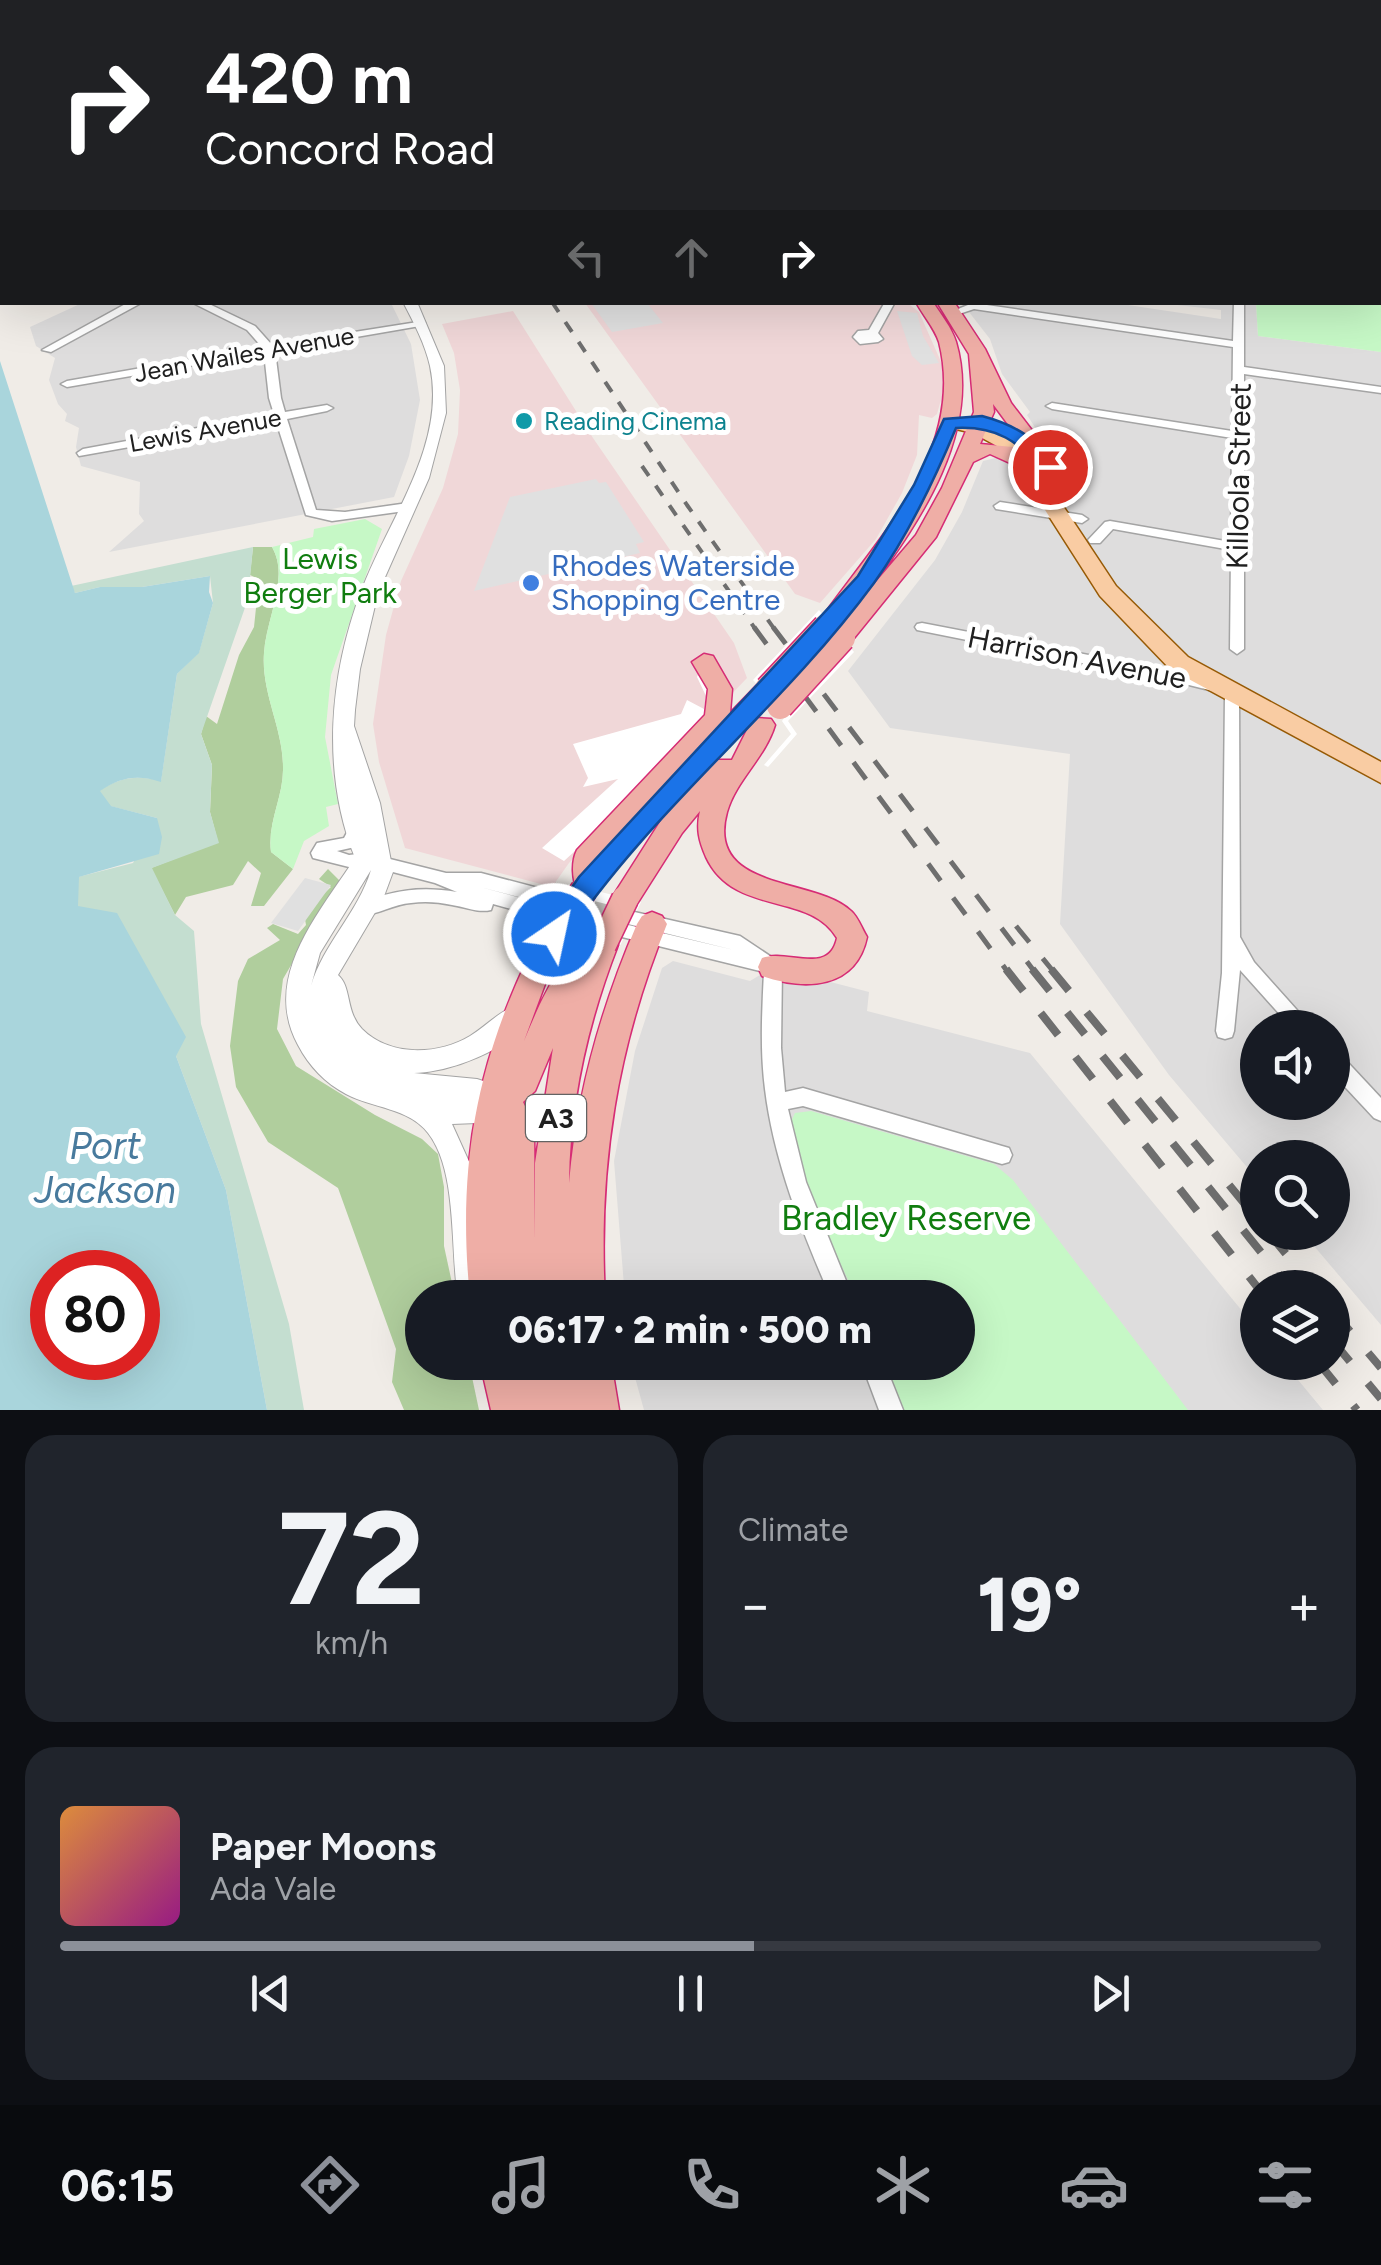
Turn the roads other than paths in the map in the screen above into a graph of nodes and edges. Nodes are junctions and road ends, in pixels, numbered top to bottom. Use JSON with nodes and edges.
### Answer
{"nodes":[{"id":1,"x":132,"y":305,"type":"edge"},
{"id":2,"x":202,"y":305,"type":"edge"},
{"id":3,"x":411,"y":305,"type":"edge"},
{"id":4,"x":889,"y":305,"type":"edge"},
{"id":5,"x":925,"y":305,"type":"edge"},
{"id":6,"x":1239,"y":305,"type":"edge"},
{"id":7,"x":875,"y":307,"type":"edge"},
{"id":8,"x":949,"y":308,"type":"edge"},
{"id":9,"x":420,"y":323,"type":"junction"},
{"id":10,"x":1240,"y":345,"type":"junction"},
{"id":11,"x":269,"y":349,"type":"junction"},
{"id":12,"x":47,"y":350,"type":"dead end"},
{"id":13,"x":978,"y":354,"type":"junction"},
{"id":14,"x":1240,"y":370,"type":"junction"},
{"id":15,"x":67,"y":384,"type":"dead end"},
{"id":16,"x":1381,"y":390,"type":"edge"},
{"id":17,"x":1052,"y":406,"type":"dead end"},
{"id":18,"x":327,"y":408,"type":"dead end"},
{"id":19,"x":280,"y":417,"type":"junction"},
{"id":20,"x":950,"y":422,"type":"junction"},
{"id":21,"x":980,"y":425,"type":"junction"},
{"id":22,"x":1240,"y":436,"type":"junction"},
{"id":23,"x":82,"y":453,"type":"dead end"},
{"id":24,"x":966,"y":458,"type":"junction"},
{"id":25,"x":1034,"y":460,"type":"junction"},
{"id":26,"x":1000,"y":506,"type":"dead end"},
{"id":27,"x":408,"y":507,"type":"junction"},
{"id":28,"x":1087,"y":525,"type":"junction"},
{"id":29,"x":1238,"y":547,"type":"junction"},
{"id":30,"x":922,"y":627,"type":"dead end"},
{"id":31,"x":836,"y":630,"type":"junction"},
{"id":32,"x":1160,"y":647,"type":"junction"},
{"id":33,"x":1237,"y":649,"type":"dead end"},
{"id":34,"x":704,"y":662,"type":"dead end"},
{"id":35,"x":1137,"y":670,"type":"junction"},
{"id":36,"x":1232,"y":691,"type":"junction"},
{"id":37,"x":770,"y":707,"type":"junction"},
{"id":38,"x":345,"y":719,"type":"junction"},
{"id":39,"x":1381,"y":774,"type":"edge"},
{"id":40,"x":357,"y":829,"type":"junction"},
{"id":41,"x":374,"y":861,"type":"junction"},
{"id":42,"x":566,"y":904,"type":"junction"},
{"id":43,"x":362,"y":911,"type":"junction"},
{"id":44,"x":630,"y":926,"type":"junction"},
{"id":45,"x":1231,"y":937,"type":"junction"},
{"id":46,"x":343,"y":942,"type":"junction"},
{"id":47,"x":772,"y":967,"type":"junction"},
{"id":48,"x":1288,"y":1010,"type":"edge"},
{"id":49,"x":515,"y":1016,"type":"junction"},
{"id":50,"x":1224,"y":1031,"type":"dead end"},
{"id":51,"x":1350,"y":1078,"type":"edge"},
{"id":52,"x":495,"y":1101,"type":"junction"},
{"id":53,"x":778,"y":1103,"type":"junction"},
{"id":54,"x":416,"y":1105,"type":"junction"},
{"id":55,"x":1381,"y":1112,"type":"edge"},
{"id":56,"x":1002,"y":1155,"type":"dead end"},
{"id":57,"x":469,"y":1280,"type":"edge"},
{"id":58,"x":486,"y":1280,"type":"edge"},
{"id":59,"x":520,"y":1280,"type":"edge"},
{"id":60,"x":556,"y":1280,"type":"edge"},
{"id":61,"x":585,"y":1280,"type":"edge"},
{"id":62,"x":834,"y":1280,"type":"edge"},
{"id":63,"x":536,"y":1380,"type":"edge"},
{"id":64,"x":569,"y":1380,"type":"edge"},
{"id":65,"x":595,"y":1380,"type":"edge"},
{"id":66,"x":879,"y":1380,"type":"edge"},
{"id":67,"x":544,"y":1410,"type":"edge"},
{"id":68,"x":574,"y":1410,"type":"edge"},
{"id":69,"x":599,"y":1410,"type":"edge"},
{"id":70,"x":891,"y":1410,"type":"edge"}],
"edges":[{"from":1,"to":12,"type":"street"},
{"from":2,"to":11,"type":"street"},
{"from":3,"to":9,"type":"street"},
{"from":4,"to":7,"type":"street"},
{"from":5,"to":20,"type":"highway","number":"A3"},
{"from":6,"to":10,"type":"street","name":"Killoola Street"},
{"from":8,"to":10,"type":"street"},
{"from":8,"to":13,"type":"highway","number":"A3"},
{"from":9,"to":11,"type":"street","name":"Jean Wailes Avenue"},
{"from":9,"to":27,"type":"street"},
{"from":10,"to":14,"type":"street","name":"Killoola Street"},
{"from":11,"to":15,"type":"street","name":"Jean Wailes Avenue"},
{"from":11,"to":19,"type":"street"},
{"from":13,"to":21,"type":"highway","number":"A3"},
{"from":13,"to":25,"type":"highway"},
{"from":14,"to":16,"type":"street"},
{"from":14,"to":22,"type":"street","name":"Killoola Street"},
{"from":17,"to":22,"type":"street"},
{"from":18,"to":19,"type":"street","name":"Lewis Avenue"},
{"from":19,"to":23,"type":"street","name":"Lewis Avenue"},
{"from":19,"to":27,"type":"street"},
{"from":20,"to":21,"type":"main road"},
{"from":20,"to":31,"type":"highway","number":"A3"},
{"from":21,"to":24,"type":"highway","number":"A3"},
{"from":21,"to":25,"type":"main road"},
{"from":22,"to":29,"type":"street","name":"Killoola Street"},
{"from":24,"to":25,"type":"highway"},
{"from":24,"to":31,"type":"highway","number":"A3"},
{"from":25,"to":28,"type":"main road"},
{"from":26,"to":28,"type":"street"},
{"from":27,"to":38,"type":"street"},
{"from":28,"to":29,"type":"street"},
{"from":28,"to":32,"type":"main road"},
{"from":28,"to":36,"type":"main road"},
{"from":29,"to":33,"type":"street","name":"Killoola Street"},
{"from":30,"to":35,"type":"street","name":"Harrison Avenue"},
{"from":31,"to":37,"type":"highway","number":"A3","bridge":true},
{"from":32,"to":35,"type":"street"},
{"from":32,"to":36,"type":"main road"},
{"from":34,"to":42,"type":"highway"},
{"from":35,"to":36,"type":"street","name":"Harrison Avenue"},
{"from":36,"to":39,"type":"main road"},
{"from":36,"to":45,"type":"street"},
{"from":37,"to":42,"type":"highway","number":"A3"},
{"from":37,"to":44,"type":"highway","number":"A3"},
{"from":37,"to":47,"type":"highway"},
{"from":38,"to":40,"type":"street"},
{"from":38,"to":41,"type":"street"},
{"from":40,"to":41,"type":"street"},
{"from":40,"to":41,"type":"street"},
{"from":41,"to":42,"type":"street"},
{"from":41,"to":43,"type":"street"},
{"from":41,"to":54,"type":"street"},
{"from":42,"to":43,"type":"street"},
{"from":42,"to":49,"type":"highway","number":"A3"},
{"from":43,"to":46,"type":"street"},
{"from":44,"to":47,"type":"street"},
{"from":44,"to":52,"type":"highway"},
{"from":44,"to":60,"type":"highway","number":"A3"},
{"from":44,"to":61,"type":"highway"},
{"from":45,"to":48,"type":"street"},
{"from":45,"to":50,"type":"street"},
{"from":46,"to":49,"type":"street"},
{"from":46,"to":52,"type":"street"},
{"from":47,"to":53,"type":"street"},
{"from":49,"to":52,"type":"highway","number":"A3"},
{"from":51,"to":55,"type":"street"},
{"from":52,"to":54,"type":"street"},
{"from":52,"to":58,"type":"highway","number":"A3"},
{"from":52,"to":59,"type":"highway"},
{"from":53,"to":56,"type":"street"},
{"from":53,"to":62,"type":"street"},
{"from":54,"to":57,"type":"street"},
{"from":63,"to":67,"type":"highway"},
{"from":64,"to":68,"type":"highway"},
{"from":65,"to":69,"type":"highway"},
{"from":66,"to":70,"type":"street"}]}
